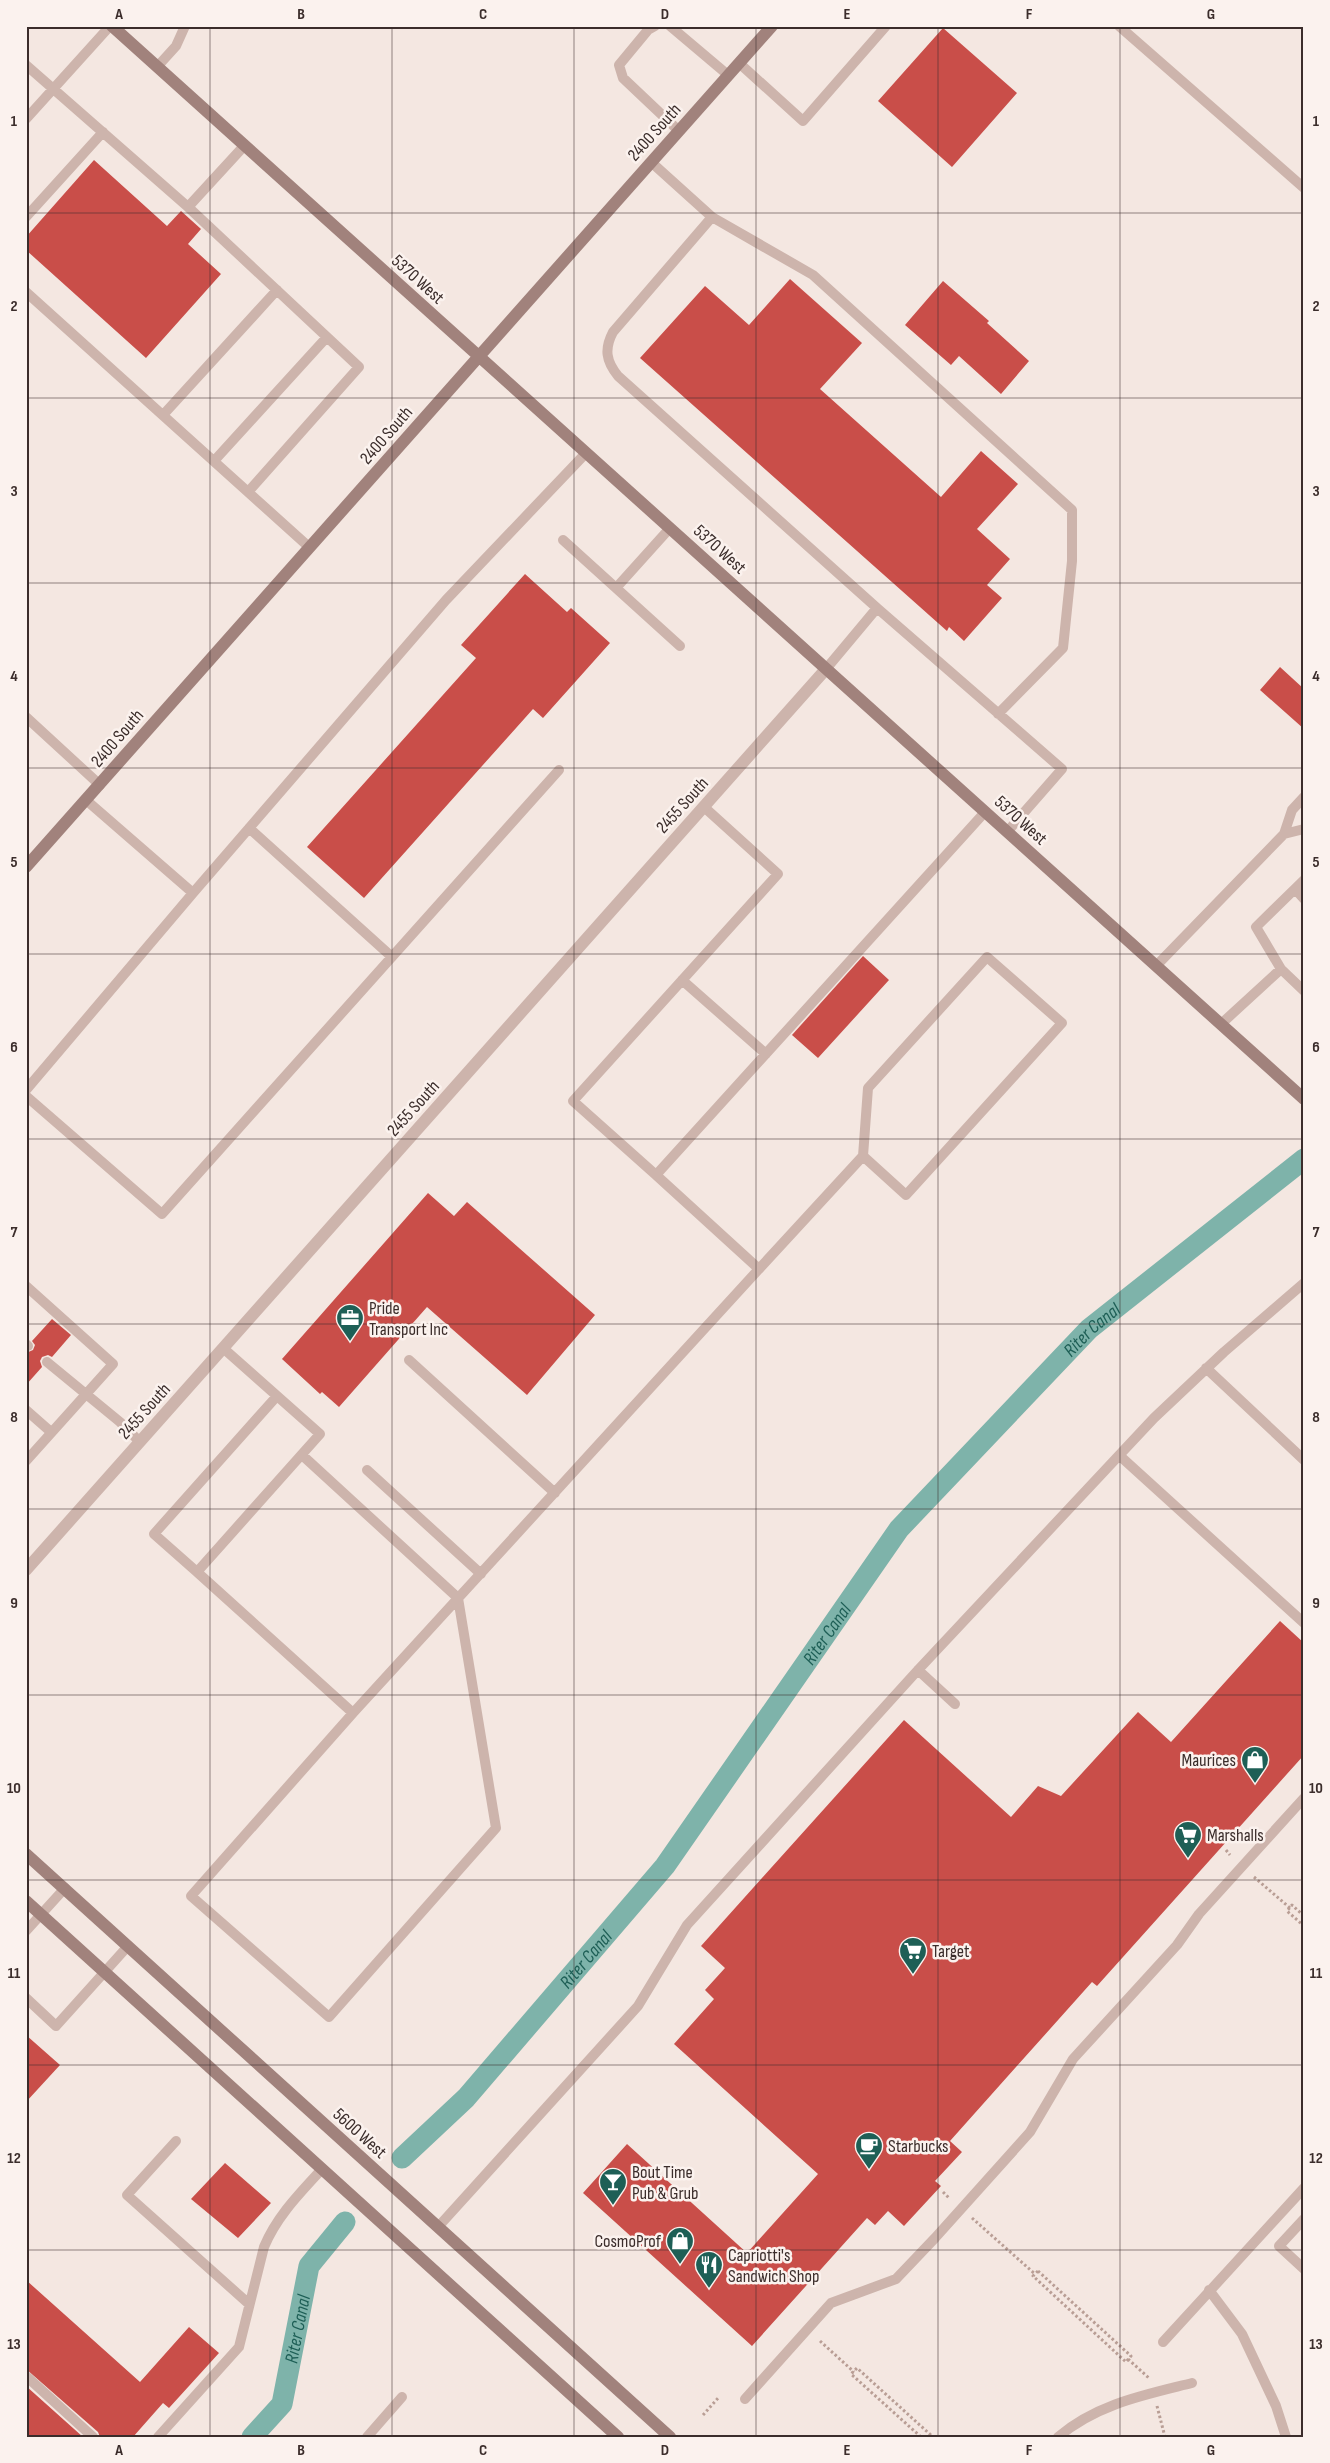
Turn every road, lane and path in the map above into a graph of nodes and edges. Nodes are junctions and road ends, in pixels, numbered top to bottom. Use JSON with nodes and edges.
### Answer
{"nodes":[{"id":1,"x":111,"y":26,"type":"edge"},
{"id":2,"x":185,"y":26,"type":"edge"},
{"id":3,"x":655,"y":26,"type":"edge"},
{"id":4,"x":670,"y":26,"type":"edge"},
{"id":5,"x":772,"y":26,"type":"edge"},
{"id":6,"x":886,"y":26,"type":"edge"},
{"id":7,"x":1119,"y":26,"type":"edge"},
{"id":8,"x":739,"y":64,"type":"junction"},
{"id":9,"x":26,"y":65,"type":"edge"},
{"id":10,"x":157,"y":67,"type":"junction"},
{"id":11,"x":728,"y":75,"type":"junction"},
{"id":12,"x":53,"y":88,"type":"junction"},
{"id":13,"x":26,"y":120,"type":"edge"},
{"id":14,"x":679,"y":131,"type":"junction"},
{"id":15,"x":103,"y":132,"type":"junction"},
{"id":16,"x":244,"y":146,"type":"junction"},
{"id":17,"x":651,"y":162,"type":"junction"},
{"id":18,"x":1304,"y":188,"type":"edge"},
{"id":19,"x":188,"y":207,"type":"junction"},
{"id":20,"x":712,"y":217,"type":"junction"},
{"id":21,"x":26,"y":218,"type":"edge"},
{"id":22,"x":277,"y":290,"type":"junction"},
{"id":23,"x":26,"y":292,"type":"edge"},
{"id":24,"x":327,"y":337,"type":"junction"},
{"id":25,"x":479,"y":356,"type":"junction"},
{"id":26,"x":163,"y":415,"type":"junction"},
{"id":27,"x":586,"y":453,"type":"junction"},
{"id":28,"x":214,"y":461,"type":"junction"},
{"id":29,"x":248,"y":492,"type":"junction"},
{"id":30,"x":670,"y":528,"type":"junction"},
{"id":31,"x":563,"y":540,"type":"dead end"},
{"id":32,"x":310,"y":547,"type":"junction"},
{"id":33,"x":616,"y":588,"type":"junction"},
{"id":34,"x":877,"y":608,"type":"junction"},
{"id":35,"x":680,"y":646,"type":"dead end"},
{"id":36,"x":826,"y":669,"type":"junction"},
{"id":37,"x":998,"y":714,"type":"junction"},
{"id":38,"x":26,"y":717,"type":"edge"},
{"id":39,"x":559,"y":770,"type":"dead end"},
{"id":40,"x":100,"y":785,"type":"junction"},
{"id":41,"x":1304,"y":797,"type":"edge"},
{"id":42,"x":86,"y":800,"type":"junction"},
{"id":43,"x":704,"y":807,"type":"junction"},
{"id":44,"x":985,"y":812,"type":"junction"},
{"id":45,"x":249,"y":828,"type":"junction"},
{"id":46,"x":1304,"y":829,"type":"edge"},
{"id":47,"x":1007,"y":832,"type":"junction"},
{"id":48,"x":1284,"y":834,"type":"junction"},
{"id":49,"x":26,"y":867,"type":"edge"},
{"id":50,"x":1304,"y":880,"type":"edge"},
{"id":51,"x":1295,"y":889,"type":"junction"},
{"id":52,"x":193,"y":893,"type":"junction"},
{"id":53,"x":1304,"y":899,"type":"edge"},
{"id":54,"x":392,"y":957,"type":"junction"},
{"id":55,"x":1156,"y":966,"type":"junction"},
{"id":56,"x":1281,"y":969,"type":"junction"},
{"id":57,"x":682,"y":980,"type":"junction"},
{"id":58,"x":1304,"y":992,"type":"edge"},
{"id":59,"x":1221,"y":1024,"type":"junction"},
{"id":60,"x":766,"y":1054,"type":"junction"},
{"id":61,"x":26,"y":1090,"type":"edge"},
{"id":62,"x":26,"y":1096,"type":"edge"},
{"id":63,"x":1304,"y":1099,"type":"edge"},
{"id":64,"x":862,"y":1156,"type":"junction"},
{"id":65,"x":656,"y":1175,"type":"junction"},
{"id":66,"x":759,"y":1269,"type":"junction"},
{"id":67,"x":1304,"y":1284,"type":"edge"},
{"id":68,"x":26,"y":1286,"type":"edge"},
{"id":69,"x":224,"y":1348,"type":"junction"},
{"id":70,"x":409,"y":1360,"type":"dead end"},
{"id":71,"x":47,"y":1362,"type":"dead end"},
{"id":72,"x":1206,"y":1368,"type":"junction"},
{"id":73,"x":85,"y":1395,"type":"junction"},
{"id":74,"x":277,"y":1396,"type":"junction"},
{"id":75,"x":26,"y":1410,"type":"edge"},
{"id":76,"x":52,"y":1432,"type":"junction"},
{"id":77,"x":140,"y":1442,"type":"junction"},
{"id":78,"x":302,"y":1455,"type":"junction"},
{"id":79,"x":1120,"y":1456,"type":"junction"},
{"id":80,"x":27,"y":1459,"type":"edge"},
{"id":81,"x":1304,"y":1460,"type":"edge"},
{"id":82,"x":367,"y":1470,"type":"dead end"},
{"id":83,"x":555,"y":1493,"type":"junction"},
{"id":84,"x":26,"y":1570,"type":"edge"},
{"id":85,"x":197,"y":1572,"type":"junction"},
{"id":86,"x":481,"y":1574,"type":"junction"},
{"id":87,"x":458,"y":1598,"type":"junction"},
{"id":88,"x":1304,"y":1623,"type":"edge"},
{"id":89,"x":918,"y":1670,"type":"junction"},
{"id":90,"x":955,"y":1704,"type":"dead end"},
{"id":91,"x":353,"y":1712,"type":"junction"},
{"id":92,"x":1304,"y":1798,"type":"edge"},
{"id":93,"x":1226,"y":1850,"type":"dead end"},
{"id":94,"x":26,"y":1854,"type":"edge"},
{"id":95,"x":1230,"y":1854,"type":"dead end"},
{"id":96,"x":1254,"y":1876,"type":"dead end"},
{"id":97,"x":64,"y":1888,"type":"junction"},
{"id":98,"x":26,"y":1901,"type":"edge"},
{"id":99,"x":1290,"y":1908,"type":"junction"},
{"id":100,"x":41,"y":1914,"type":"junction"},
{"id":101,"x":1304,"y":1916,"type":"edge"},
{"id":102,"x":1304,"y":1926,"type":"edge"},
{"id":103,"x":26,"y":1931,"type":"edge"},
{"id":104,"x":128,"y":1946,"type":"junction"},
{"id":105,"x":104,"y":1972,"type":"junction"},
{"id":106,"x":26,"y":1998,"type":"edge"},
{"id":107,"x":176,"y":2141,"type":"dead end"},
{"id":108,"x":322,"y":2169,"type":"junction"},
{"id":109,"x":1304,"y":2188,"type":"edge"},
{"id":110,"x":943,"y":2192,"type":"dead end"},
{"id":111,"x":950,"y":2198,"type":"dead end"},
{"id":112,"x":972,"y":2218,"type":"dead end"},
{"id":113,"x":1304,"y":2219,"type":"edge"},
{"id":114,"x":438,"y":2227,"type":"junction"},
{"id":115,"x":1304,"y":2269,"type":"edge"},
{"id":116,"x":1035,"y":2274,"type":"junction"},
{"id":117,"x":1209,"y":2290,"type":"junction"},
{"id":118,"x":249,"y":2304,"type":"junction"},
{"id":119,"x":820,"y":2341,"type":"dead end"},
{"id":120,"x":1163,"y":2342,"type":"dead end"},
{"id":121,"x":1128,"y":2359,"type":"junction"},
{"id":122,"x":854,"y":2372,"type":"junction"},
{"id":123,"x":26,"y":2376,"type":"edge"},
{"id":124,"x":1150,"y":2379,"type":"dead end"},
{"id":125,"x":1192,"y":2383,"type":"dead end"},
{"id":126,"x":402,"y":2397,"type":"dead end"},
{"id":127,"x":719,"y":2397,"type":"dead end"},
{"id":128,"x":745,"y":2399,"type":"dead end"},
{"id":129,"x":1158,"y":2406,"type":"dead end"},
{"id":130,"x":703,"y":2415,"type":"dead end"},
{"id":131,"x":94,"y":2437,"type":"edge"},
{"id":132,"x":158,"y":2437,"type":"edge"},
{"id":133,"x":367,"y":2437,"type":"edge"},
{"id":134,"x":618,"y":2437,"type":"edge"},
{"id":135,"x":670,"y":2437,"type":"edge"},
{"id":136,"x":920,"y":2437,"type":"edge"},
{"id":137,"x":932,"y":2437,"type":"edge"},
{"id":138,"x":1058,"y":2437,"type":"edge"},
{"id":139,"x":1165,"y":2437,"type":"edge"},
{"id":140,"x":1286,"y":2437,"type":"edge"}],
"edges":[{"from":1,"to":10,"type":"street","name":"5370 West"},
{"from":1,"to":12,"type":"lane"},
{"from":2,"to":10,"type":"lane"},
{"from":3,"to":14,"type":"lane"},
{"from":4,"to":11,"type":"lane"},
{"from":5,"to":8,"type":"street","name":"2400 South"},
{"from":6,"to":8,"type":"lane"},
{"from":7,"to":18,"type":"lane"},
{"from":8,"to":11,"type":"street","name":"2400 South"},
{"from":9,"to":12,"type":"lane"},
{"from":10,"to":16,"type":"street","name":"5370 West"},
{"from":11,"to":14,"type":"street","name":"2400 South"},
{"from":12,"to":13,"type":"lane"},
{"from":12,"to":15,"type":"lane"},
{"from":14,"to":17,"type":"street","name":"2400 South"},
{"from":15,"to":19,"type":"lane"},
{"from":15,"to":21,"type":"lane"},
{"from":16,"to":19,"type":"lane"},
{"from":16,"to":25,"type":"street","name":"5370 West"},
{"from":17,"to":20,"type":"lane"},
{"from":17,"to":25,"type":"street","name":"2400 South"},
{"from":19,"to":22,"type":"lane"},
{"from":20,"to":34,"type":"lane"},
{"from":20,"to":37,"type":"lane"},
{"from":22,"to":24,"type":"lane"},
{"from":22,"to":26,"type":"lane"},
{"from":23,"to":26,"type":"lane"},
{"from":24,"to":28,"type":"lane"},
{"from":24,"to":29,"type":"lane"},
{"from":25,"to":27,"type":"street","name":"5370 West"},
{"from":25,"to":32,"type":"street","name":"2400 South"},
{"from":26,"to":28,"type":"lane"},
{"from":27,"to":30,"type":"street","name":"5370 West"},
{"from":27,"to":45,"type":"lane"},
{"from":28,"to":29,"type":"lane"},
{"from":29,"to":32,"type":"lane"},
{"from":30,"to":33,"type":"lane"},
{"from":30,"to":36,"type":"street","name":"5370 West"},
{"from":31,"to":33,"type":"lane"},
{"from":32,"to":40,"type":"street","name":"2400 South"},
{"from":33,"to":35,"type":"lane"},
{"from":34,"to":36,"type":"lane"},
{"from":34,"to":37,"type":"lane"},
{"from":36,"to":43,"type":"street","name":"2455 South"},
{"from":36,"to":44,"type":"street","name":"5370 West"},
{"from":37,"to":47,"type":"lane"},
{"from":38,"to":40,"type":"lane"},
{"from":39,"to":54,"type":"lane"},
{"from":40,"to":42,"type":"street","name":"2400 South"},
{"from":41,"to":48,"type":"lane"},
{"from":42,"to":49,"type":"street","name":"2400 South"},
{"from":42,"to":52,"type":"lane"},
{"from":43,"to":57,"type":"lane"},
{"from":43,"to":69,"type":"street","name":"2455 South"},
{"from":44,"to":47,"type":"street","name":"5370 West"},
{"from":44,"to":60,"type":"lane"},
{"from":45,"to":52,"type":"lane"},
{"from":45,"to":54,"type":"lane"},
{"from":46,"to":48,"type":"lane"},
{"from":47,"to":55,"type":"street","name":"5370 West"},
{"from":48,"to":55,"type":"lane"},
{"from":50,"to":51,"type":"lane"},
{"from":51,"to":53,"type":"lane"},
{"from":51,"to":56,"type":"lane"},
{"from":52,"to":61,"type":"lane"},
{"from":54,"to":62,"type":"lane"},
{"from":55,"to":59,"type":"street","name":"5370 West"},
{"from":56,"to":58,"type":"lane"},
{"from":56,"to":59,"type":"lane"},
{"from":57,"to":60,"type":"lane"},
{"from":57,"to":65,"type":"lane"},
{"from":59,"to":63,"type":"street","name":"5370 West"},
{"from":60,"to":65,"type":"lane"},
{"from":64,"to":64,"type":"lane"},
{"from":64,"to":66,"type":"lane"},
{"from":65,"to":66,"type":"lane"},
{"from":66,"to":83,"type":"lane"},
{"from":67,"to":72,"type":"lane"},
{"from":68,"to":73,"type":"lane"},
{"from":69,"to":74,"type":"lane"},
{"from":69,"to":77,"type":"street","name":"2455 South"},
{"from":70,"to":83,"type":"lane"},
{"from":71,"to":73,"type":"lane"},
{"from":72,"to":79,"type":"lane"},
{"from":72,"to":81,"type":"lane"},
{"from":73,"to":76,"type":"lane"},
{"from":73,"to":77,"type":"lane"},
{"from":74,"to":78,"type":"lane"},
{"from":74,"to":85,"type":"lane"},
{"from":75,"to":76,"type":"lane"},
{"from":76,"to":80,"type":"lane"},
{"from":77,"to":84,"type":"street","name":"2455 South"},
{"from":78,"to":85,"type":"lane"},
{"from":78,"to":87,"type":"lane"},
{"from":79,"to":88,"type":"lane"},
{"from":79,"to":89,"type":"lane"},
{"from":82,"to":86,"type":"lane"},
{"from":83,"to":86,"type":"lane"},
{"from":85,"to":91,"type":"lane"},
{"from":86,"to":87,"type":"lane"},
{"from":87,"to":91,"type":"lane"},
{"from":87,"to":91,"type":"lane"},
{"from":89,"to":90,"type":"lane"},
{"from":89,"to":114,"type":"lane"},
{"from":92,"to":128,"type":"lane"},
{"from":93,"to":95,"type":"path"},
{"from":94,"to":97,"type":"street","name":"5600 West"},
{"from":96,"to":99,"type":"path"},
{"from":97,"to":100,"type":"lane"},
{"from":97,"to":104,"type":"street","name":"5600 West"},
{"from":98,"to":100,"type":"street"},
{"from":99,"to":101,"type":"path"},
{"from":99,"to":102,"type":"path"},
{"from":100,"to":103,"type":"lane"},
{"from":100,"to":105,"type":"street"},
{"from":104,"to":105,"type":"lane"},
{"from":104,"to":114,"type":"street","name":"5600 West"},
{"from":105,"to":106,"type":"lane"},
{"from":105,"to":108,"type":"street"},
{"from":107,"to":118,"type":"lane"},
{"from":108,"to":118,"type":"lane"},
{"from":108,"to":134,"type":"street"},
{"from":109,"to":117,"type":"lane"},
{"from":110,"to":111,"type":"path"},
{"from":112,"to":116,"type":"path"},
{"from":113,"to":115,"type":"lane"},
{"from":114,"to":135,"type":"street","name":"5600 West"},
{"from":116,"to":121,"type":"path"},
{"from":116,"to":121,"type":"path"},
{"from":117,"to":120,"type":"lane"},
{"from":117,"to":140,"type":"lane"},
{"from":118,"to":132,"type":"lane"},
{"from":119,"to":122,"type":"path"},
{"from":121,"to":124,"type":"path"},
{"from":122,"to":136,"type":"path"},
{"from":122,"to":137,"type":"path"},
{"from":123,"to":131,"type":"lane"},
{"from":125,"to":138,"type":"lane"},
{"from":126,"to":133,"type":"lane"},
{"from":127,"to":130,"type":"path"},
{"from":129,"to":139,"type":"path"}]}
